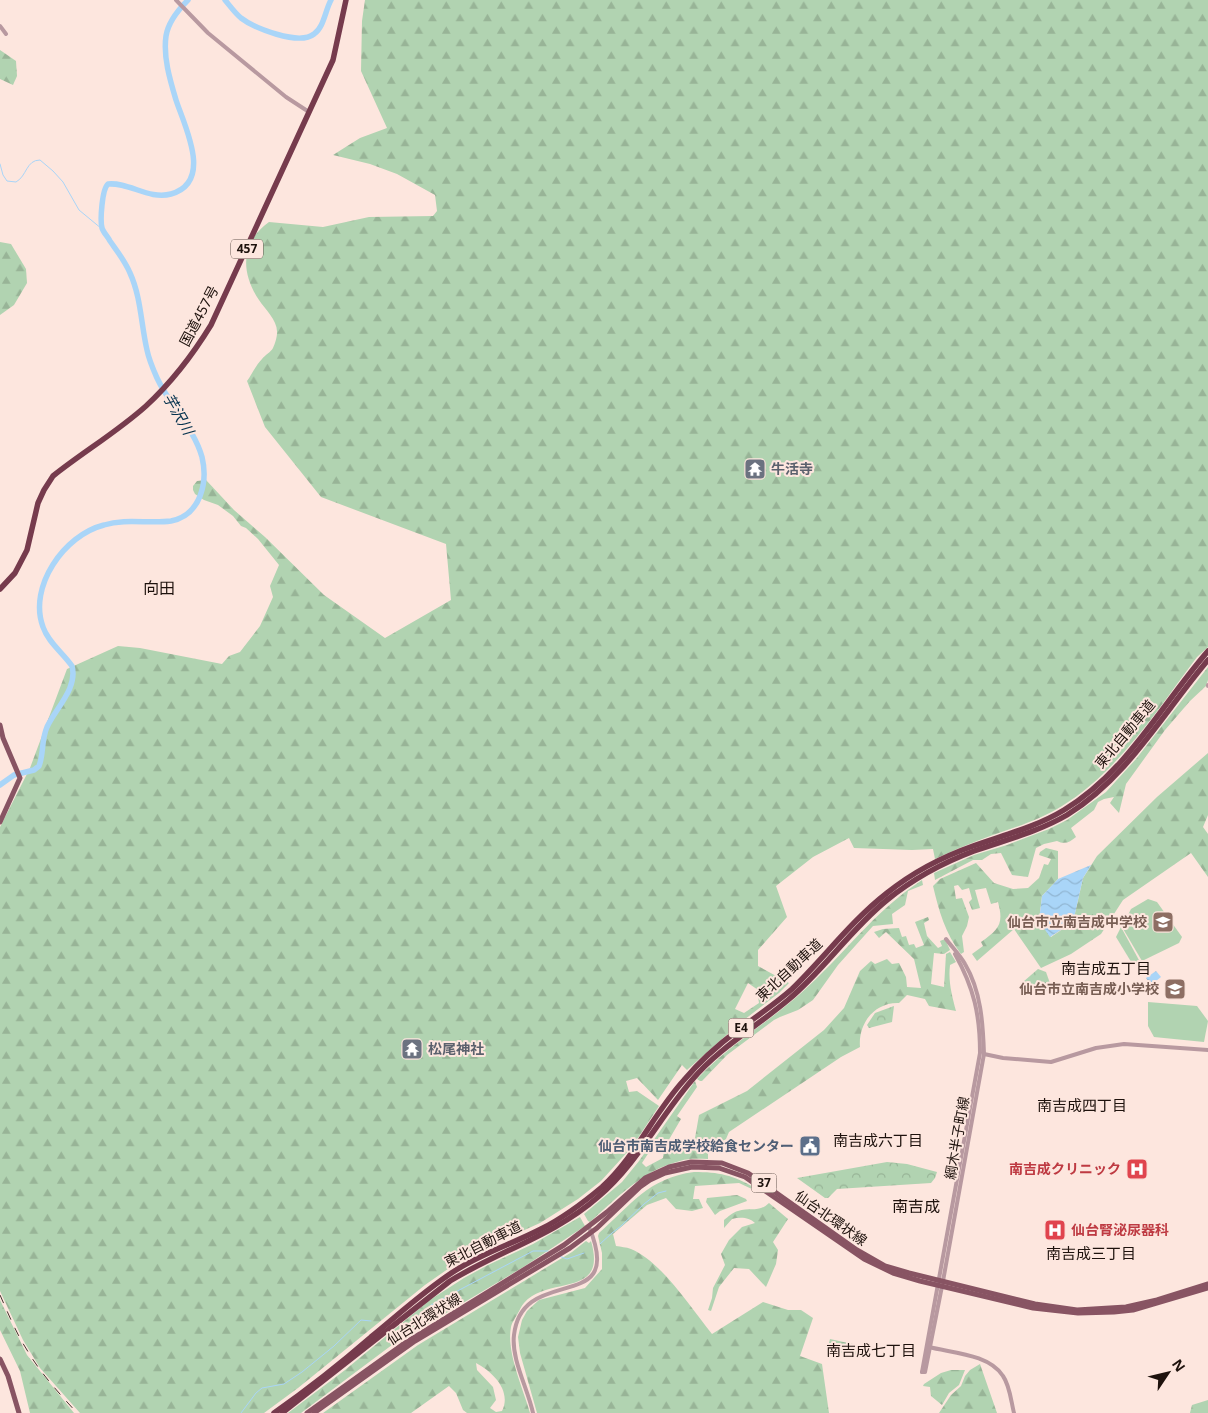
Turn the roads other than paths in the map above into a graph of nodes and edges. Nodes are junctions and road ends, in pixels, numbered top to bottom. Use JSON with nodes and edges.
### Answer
{"nodes":[{"id":1,"x":176,"y":0,"type":"edge"},
{"id":2,"x":346,"y":0,"type":"edge"},
{"id":3,"x":0,"y":26,"type":"edge"},
{"id":4,"x":6,"y":34,"type":"dead end"},
{"id":5,"x":308,"y":112,"type":"junction"},
{"id":6,"x":0,"y":589,"type":"edge"},
{"id":7,"x":1208,"y":651,"type":"edge"},
{"id":8,"x":1208,"y":660,"type":"edge"},
{"id":9,"x":0,"y":725,"type":"edge"},
{"id":10,"x":0,"y":822,"type":"edge"},
{"id":11,"x":946,"y":939,"type":"dead end"},
{"id":12,"x":1208,"y":1050,"type":"edge"},
{"id":13,"x":982,"y":1054,"type":"junction"},
{"id":14,"x":590,"y":1229,"type":"junction"},
{"id":15,"x":546,"y":1259,"type":"junction"},
{"id":16,"x":940,"y":1283,"type":"junction"},
{"id":17,"x":1208,"y":1284,"type":"edge"},
{"id":18,"x":1208,"y":1288,"type":"edge"},
{"id":19,"x":928,"y":1347,"type":"junction"},
{"id":20,"x":0,"y":1359,"type":"edge"},
{"id":21,"x":922,"y":1372,"type":"dead end"},
{"id":22,"x":19,"y":1413,"type":"edge"},
{"id":23,"x":274,"y":1413,"type":"edge"},
{"id":24,"x":282,"y":1413,"type":"edge"},
{"id":25,"x":307,"y":1413,"type":"edge"},
{"id":26,"x":314,"y":1413,"type":"edge"},
{"id":27,"x":533,"y":1413,"type":"edge"},
{"id":28,"x":1014,"y":1413,"type":"edge"}],
"edges":[{"from":1,"to":5,"type":"street"},
{"from":2,"to":5,"type":"highway","name":"国道457号","number":"457"},
{"from":3,"to":4,"type":"street"},
{"from":5,"to":6,"type":"highway","name":"国道457号","number":"457"},
{"from":7,"to":23,"type":"highway","name":"東北自動車道","number":"E4"},
{"from":8,"to":24,"type":"highway","name":"東北自動車道","number":"E4"},
{"from":9,"to":10,"type":"main road"},
{"from":11,"to":13,"type":"street"},
{"from":12,"to":13,"type":"street"},
{"from":13,"to":16,"type":"street"},
{"from":14,"to":15,"type":"main road","name":"仙台北環状線","number":"37"},
{"from":14,"to":16,"type":"main road","name":"仙台北環状線","number":"37"},
{"from":14,"to":27,"type":"street"},
{"from":15,"to":25,"type":"main road","name":"仙台北環状線","number":"37"},
{"from":15,"to":26,"type":"main road","name":"仙台北環状線","number":"37"},
{"from":16,"to":17,"type":"main road","name":"仙台北環状線","number":"37"},
{"from":16,"to":18,"type":"main road","name":"仙台北環状線","number":"37"},
{"from":16,"to":19,"type":"street"},
{"from":19,"to":21,"type":"street"},
{"from":19,"to":28,"type":"street"},
{"from":20,"to":22,"type":"main road"}]}
